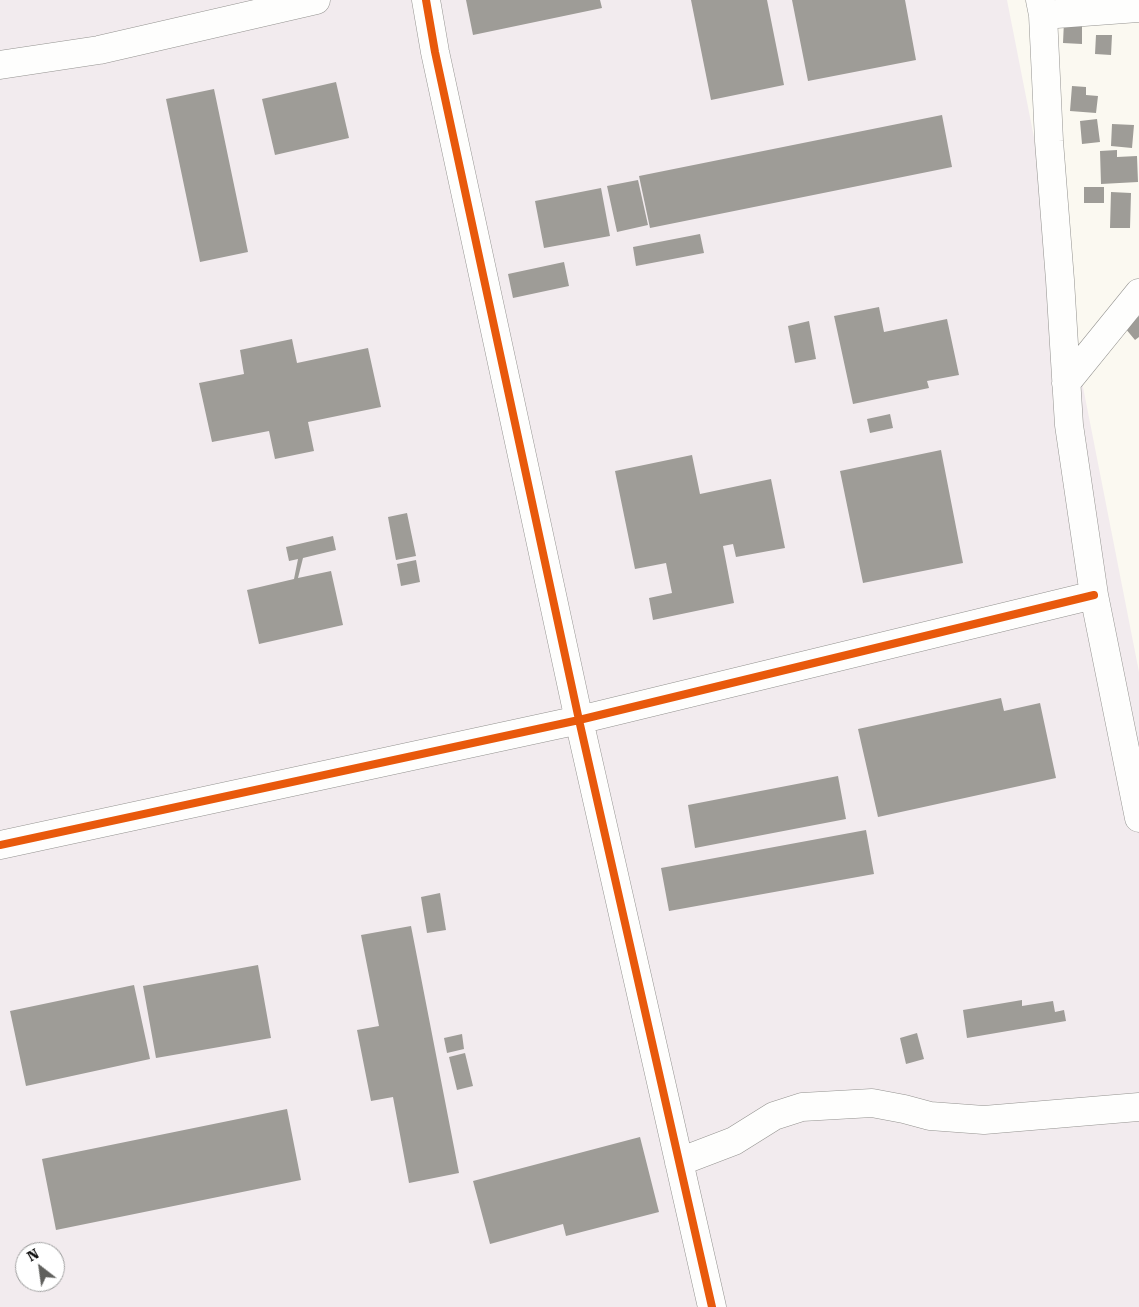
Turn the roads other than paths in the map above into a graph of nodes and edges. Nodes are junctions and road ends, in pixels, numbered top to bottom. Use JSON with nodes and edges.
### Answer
{"nodes":[{"id":1,"x":316,"y":0,"type":"edge"},
{"id":2,"x":426,"y":0,"type":"edge"},
{"id":3,"x":1041,"y":7,"type":"edge"},
{"id":4,"x":1139,"y":8,"type":"edge"},
{"id":5,"x":3,"y":59,"type":"edge"},
{"id":6,"x":1139,"y":292,"type":"edge"},
{"id":7,"x":1066,"y":383,"type":"junction"},
{"id":8,"x":1094,"y":596,"type":"junction"},
{"id":9,"x":579,"y":720,"type":"junction"},
{"id":10,"x":1139,"y":818,"type":"edge"},
{"id":11,"x":0,"y":845,"type":"edge"},
{"id":12,"x":1139,"y":1107,"type":"edge"},
{"id":13,"x":679,"y":1162,"type":"junction"},
{"id":14,"x":712,"y":1307,"type":"edge"}],
"edges":[{"from":1,"to":5,"type":"street"},
{"from":2,"to":9,"type":"street"},
{"from":3,"to":4,"type":"street"},
{"from":3,"to":7,"type":"street"},
{"from":6,"to":7,"type":"street"},
{"from":7,"to":8,"type":"street"},
{"from":8,"to":9,"type":"street"},
{"from":8,"to":10,"type":"street"},
{"from":9,"to":11,"type":"street"},
{"from":9,"to":13,"type":"street"},
{"from":12,"to":13,"type":"street"},
{"from":13,"to":14,"type":"street"}]}
